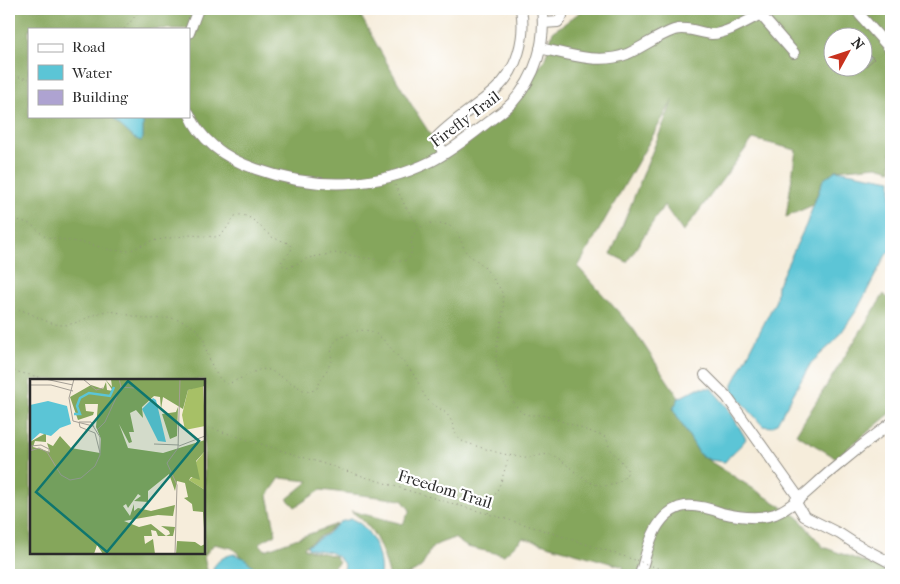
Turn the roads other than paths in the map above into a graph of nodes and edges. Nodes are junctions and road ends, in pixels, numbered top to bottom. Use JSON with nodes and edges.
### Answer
{"nodes":[{"id":1,"x":198,"y":9,"type":"edge"},
{"id":2,"x":521,"y":9,"type":"edge"},
{"id":3,"x":542,"y":9,"type":"edge"},
{"id":4,"x":562,"y":9,"type":"edge"},
{"id":5,"x":771,"y":9,"type":"edge"},
{"id":6,"x":856,"y":9,"type":"edge"},
{"id":7,"x":760,"y":14,"type":"junction"},
{"id":8,"x":543,"y":23,"type":"junction"},
{"id":9,"x":190,"y":30,"type":"edge"},
{"id":10,"x":540,"y":48,"type":"junction"},
{"id":11,"x":891,"y":50,"type":"edge"},
{"id":12,"x":794,"y":53,"type":"dead end"},
{"id":13,"x":190,"y":115,"type":"edge"},
{"id":14,"x":444,"y":154,"type":"junction"},
{"id":15,"x":705,"y":375,"type":"dead end"},
{"id":16,"x":891,"y":423,"type":"edge"},
{"id":17,"x":797,"y":500,"type":"junction"},
{"id":18,"x":891,"y":563,"type":"edge"},
{"id":19,"x":640,"y":575,"type":"edge"}],
"edges":[{"from":1,"to":9,"type":"street"},
{"from":2,"to":14,"type":"street"},
{"from":3,"to":8,"type":"street"},
{"from":4,"to":8,"type":"street"},
{"from":5,"to":7,"type":"street"},
{"from":6,"to":11,"type":"street"},
{"from":7,"to":10,"type":"street"},
{"from":7,"to":12,"type":"street"},
{"from":8,"to":10,"type":"street"},
{"from":10,"to":14,"type":"street"},
{"from":13,"to":14,"type":"street"},
{"from":15,"to":17,"type":"street"},
{"from":16,"to":17,"type":"street"},
{"from":17,"to":18,"type":"street"},
{"from":17,"to":19,"type":"street"}]}
